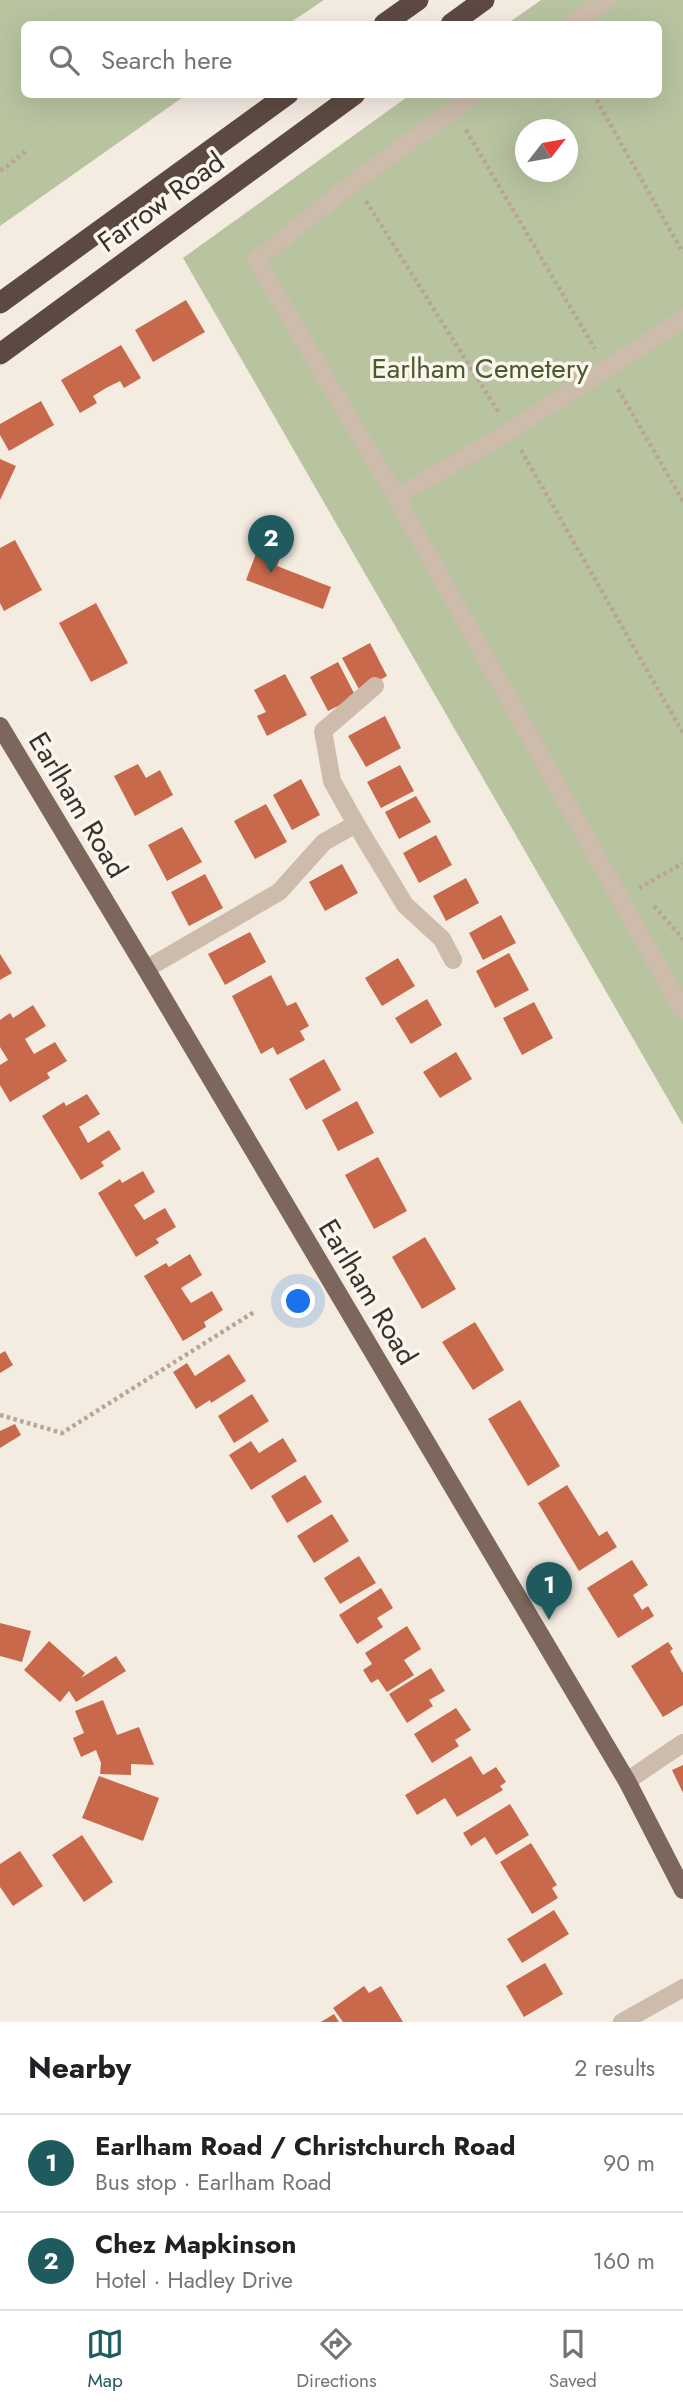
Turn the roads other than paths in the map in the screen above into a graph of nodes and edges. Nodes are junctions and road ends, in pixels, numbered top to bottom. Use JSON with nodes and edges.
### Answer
{"nodes":[{"id":1,"x":418,"y":0,"type":"edge"},
{"id":2,"x":484,"y":0,"type":"edge"},
{"id":3,"x":607,"y":0,"type":"edge"},
{"id":4,"x":388,"y":21,"type":"edge"},
{"id":5,"x":455,"y":21,"type":"edge"},
{"id":6,"x":576,"y":21,"type":"edge"},
{"id":7,"x":282,"y":98,"type":"edge"},
{"id":8,"x":350,"y":98,"type":"edge"},
{"id":9,"x":470,"y":98,"type":"edge"},
{"id":10,"x":0,"y":303,"type":"edge"},
{"id":11,"x":683,"y":319,"type":"edge"},
{"id":12,"x":0,"y":354,"type":"edge"},
{"id":13,"x":396,"y":496,"type":"junction"},
{"id":14,"x":374,"y":686,"type":"dead end"},
{"id":15,"x":0,"y":726,"type":"edge"},
{"id":16,"x":356,"y":824,"type":"junction"},
{"id":17,"x":453,"y":960,"type":"dead end"},
{"id":18,"x":146,"y":969,"type":"junction"},
{"id":19,"x":683,"y":1012,"type":"edge"},
{"id":20,"x":683,"y":1743,"type":"edge"},
{"id":21,"x":626,"y":1781,"type":"junction"},
{"id":22,"x":683,"y":1891,"type":"edge"},
{"id":23,"x":683,"y":1988,"type":"edge"},
{"id":24,"x":622,"y":2022,"type":"edge"}],
"edges":[{"from":1,"to":4,"type":"highway"},
{"from":2,"to":5,"type":"highway"},
{"from":3,"to":6,"type":"street"},
{"from":7,"to":10,"type":"highway","name":"Farrow Road"},
{"from":8,"to":12,"type":"highway","name":"Farrow Road"},
{"from":9,"to":13,"type":"street"},
{"from":11,"to":13,"type":"street"},
{"from":13,"to":19,"type":"street"},
{"from":14,"to":16,"type":"street"},
{"from":15,"to":18,"type":"main road","name":"Earlham Road"},
{"from":16,"to":17,"type":"street"},
{"from":16,"to":18,"type":"street"},
{"from":18,"to":21,"type":"main road","name":"Earlham Road"},
{"from":20,"to":21,"type":"street"},
{"from":21,"to":22,"type":"main road","name":"Earlham Road"},
{"from":23,"to":24,"type":"street"}]}
